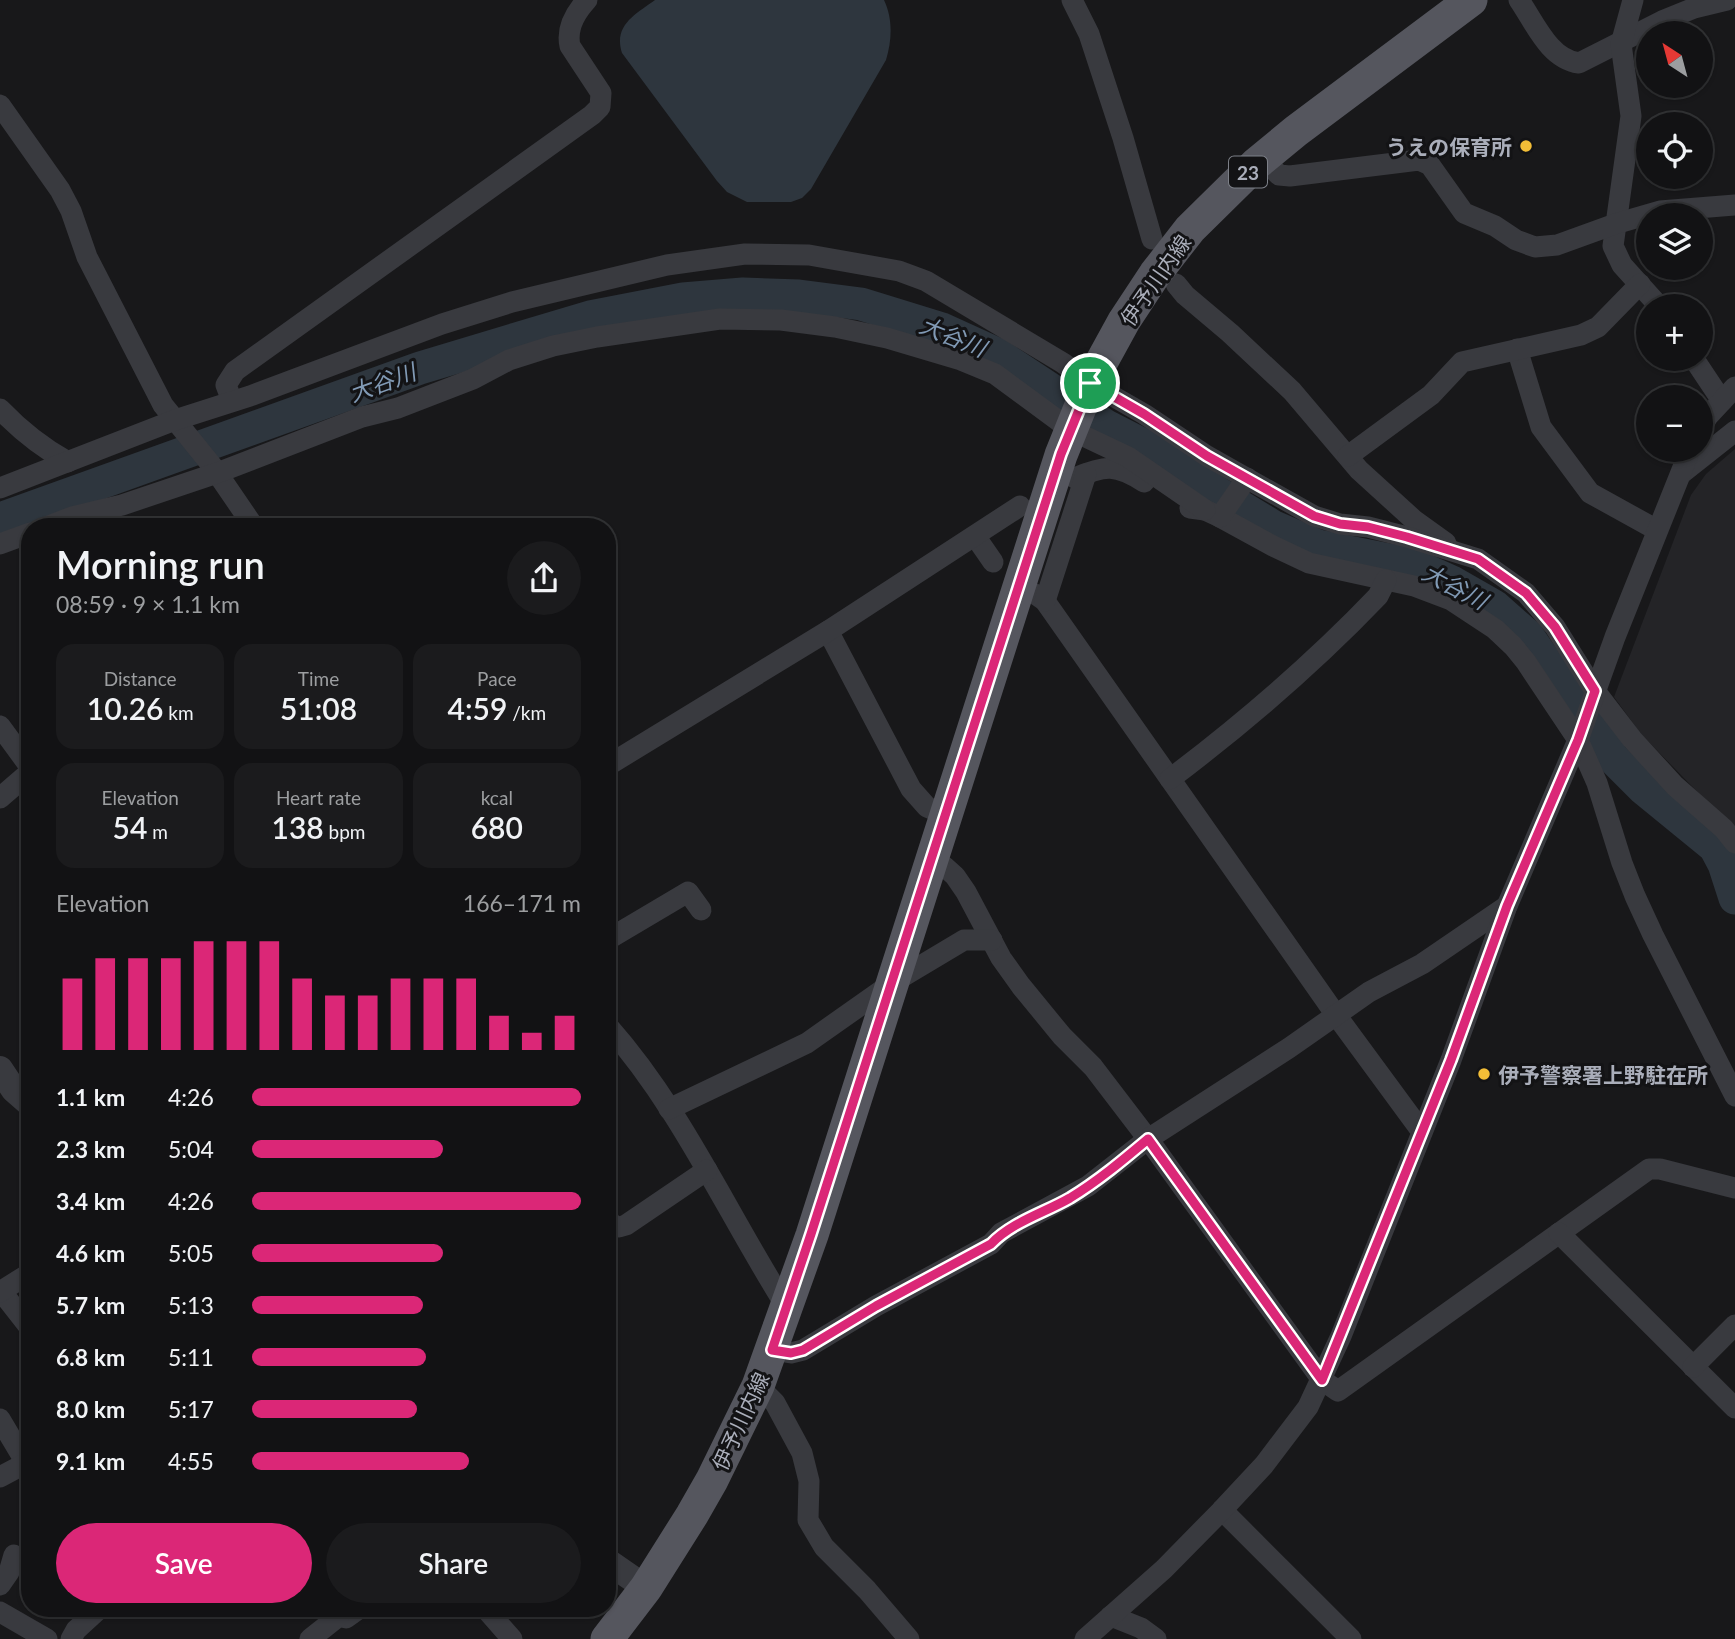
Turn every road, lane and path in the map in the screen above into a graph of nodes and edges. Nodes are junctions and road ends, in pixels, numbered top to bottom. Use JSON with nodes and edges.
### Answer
{"nodes":[{"id":1,"x":587,"y":0,"type":"edge"},
{"id":2,"x":1072,"y":0,"type":"edge"},
{"id":3,"x":1471,"y":0,"type":"edge"},
{"id":4,"x":1519,"y":0,"type":"edge"},
{"id":5,"x":1633,"y":0,"type":"edge"},
{"id":6,"x":1727,"y":0,"type":"edge"},
{"id":7,"x":1621,"y":44,"type":"junction"},
{"id":8,"x":0,"y":105,"type":"edge"},
{"id":9,"x":1263,"y":159,"type":"junction"},
{"id":10,"x":1735,"y":205,"type":"edge"},
{"id":11,"x":1615,"y":224,"type":"junction"},
{"id":12,"x":1152,"y":239,"type":"dead end"},
{"id":13,"x":1176,"y":284,"type":"dead end"},
{"id":14,"x":1640,"y":284,"type":"junction"},
{"id":15,"x":1649,"y":294,"type":"edge"},
{"id":16,"x":1517,"y":349,"type":"junction"},
{"id":17,"x":1706,"y":371,"type":"edge"},
{"id":18,"x":1728,"y":394,"type":"edge"},
{"id":19,"x":232,"y":401,"type":"junction"},
{"id":20,"x":1080,"y":408,"type":"junction"},
{"id":21,"x":0,"y":409,"type":"edge"},
{"id":22,"x":1713,"y":413,"type":"edge"},
{"id":23,"x":178,"y":423,"type":"junction"},
{"id":24,"x":1735,"y":431,"type":"edge"},
{"id":25,"x":1348,"y":457,"type":"junction"},
{"id":26,"x":68,"y":461,"type":"junction"},
{"id":27,"x":1685,"y":462,"type":"edge"},
{"id":28,"x":215,"y":470,"type":"junction"},
{"id":29,"x":1679,"y":475,"type":"junction"},
{"id":30,"x":1244,"y":482,"type":"junction"},
{"id":31,"x":0,"y":488,"type":"edge"},
{"id":32,"x":1020,"y":506,"type":"dead end"},
{"id":33,"x":1217,"y":512,"type":"junction"},
{"id":34,"x":69,"y":518,"type":"edge"},
{"id":35,"x":248,"y":518,"type":"edge"},
{"id":36,"x":1657,"y":530,"type":"junction"},
{"id":37,"x":21,"y":536,"type":"edge"},
{"id":38,"x":975,"y":536,"type":"junction"},
{"id":39,"x":0,"y":544,"type":"edge"},
{"id":40,"x":1462,"y":554,"type":"junction"},
{"id":41,"x":993,"y":562,"type":"dead end"},
{"id":42,"x":1386,"y":580,"type":"junction"},
{"id":43,"x":828,"y":631,"type":"junction"},
{"id":44,"x":1594,"y":694,"type":"junction"},
{"id":45,"x":0,"y":726,"type":"edge"},
{"id":46,"x":1579,"y":737,"type":"junction"},
{"id":47,"x":21,"y":754,"type":"edge"},
{"id":48,"x":616,"y":761,"type":"edge"},
{"id":49,"x":1170,"y":779,"type":"junction"},
{"id":50,"x":21,"y":780,"type":"edge"},
{"id":51,"x":0,"y":798,"type":"edge"},
{"id":52,"x":944,"y":814,"type":"junction"},
{"id":53,"x":1735,"y":843,"type":"edge"},
{"id":54,"x":929,"y":861,"type":"junction"},
{"id":55,"x":1507,"y":906,"type":"junction"},
{"id":56,"x":701,"y":911,"type":"dead end"},
{"id":57,"x":616,"y":935,"type":"edge"},
{"id":58,"x":992,"y":940,"type":"junction"},
{"id":59,"x":892,"y":983,"type":"junction"},
{"id":60,"x":1336,"y":1015,"type":"junction"},
{"id":61,"x":616,"y":1035,"type":"edge"},
{"id":62,"x":0,"y":1069,"type":"edge"},
{"id":63,"x":21,"y":1096,"type":"edge"},
{"id":64,"x":1735,"y":1096,"type":"edge"},
{"id":65,"x":669,"y":1109,"type":"junction"},
{"id":66,"x":1422,"y":1132,"type":"junction"},
{"id":67,"x":1148,"y":1139,"type":"junction"},
{"id":68,"x":706,"y":1170,"type":"junction"},
{"id":69,"x":1735,"y":1188,"type":"edge"},
{"id":70,"x":616,"y":1226,"type":"edge"},
{"id":71,"x":1559,"y":1233,"type":"junction"},
{"id":72,"x":21,"y":1279,"type":"edge"},
{"id":73,"x":1,"y":1291,"type":"edge"},
{"id":74,"x":786,"y":1306,"type":"junction"},
{"id":75,"x":21,"y":1317,"type":"edge"},
{"id":76,"x":1735,"y":1325,"type":"edge"},
{"id":77,"x":772,"y":1350,"type":"junction"},
{"id":78,"x":1693,"y":1367,"type":"junction"},
{"id":79,"x":1322,"y":1380,"type":"junction"},
{"id":80,"x":758,"y":1386,"type":"junction"},
{"id":81,"x":1735,"y":1408,"type":"edge"},
{"id":82,"x":0,"y":1419,"type":"edge"},
{"id":83,"x":21,"y":1451,"type":"edge"},
{"id":84,"x":21,"y":1466,"type":"edge"},
{"id":85,"x":0,"y":1477,"type":"edge"},
{"id":86,"x":1222,"y":1510,"type":"junction"},
{"id":87,"x":14,"y":1555,"type":"dead end"},
{"id":88,"x":616,"y":1567,"type":"edge"},
{"id":89,"x":0,"y":1585,"type":"edge"},
{"id":90,"x":646,"y":1588,"type":"junction"},
{"id":91,"x":0,"y":1612,"type":"edge"},
{"id":92,"x":1111,"y":1616,"type":"junction"},
{"id":93,"x":86,"y":1617,"type":"edge"},
{"id":94,"x":330,"y":1617,"type":"edge"},
{"id":95,"x":493,"y":1617,"type":"edge"},
{"id":96,"x":47,"y":1639,"type":"edge"},
{"id":97,"x":71,"y":1639,"type":"edge"},
{"id":98,"x":310,"y":1639,"type":"edge"},
{"id":99,"x":512,"y":1639,"type":"edge"},
{"id":100,"x":607,"y":1639,"type":"edge"},
{"id":101,"x":909,"y":1639,"type":"edge"},
{"id":102,"x":1085,"y":1639,"type":"edge"},
{"id":103,"x":1156,"y":1639,"type":"edge"},
{"id":104,"x":1352,"y":1639,"type":"edge"}],
"edges":[{"from":1,"to":19,"type":"street"},
{"from":2,"to":12,"type":"street"},
{"from":3,"to":9,"type":"main road","name":"伊予川内線","number":"23"},
{"from":4,"to":7,"type":"street"},
{"from":5,"to":7,"type":"street"},
{"from":6,"to":7,"type":"street"},
{"from":7,"to":11,"type":"street"},
{"from":8,"to":23,"type":"street"},
{"from":9,"to":11,"type":"street"},
{"from":9,"to":20,"type":"main road","name":"伊予川内線","number":"23"},
{"from":10,"to":11,"type":"street"},
{"from":11,"to":14,"type":"street"},
{"from":13,"to":25,"type":"street"},
{"from":14,"to":15,"type":"street"},
{"from":14,"to":16,"type":"street"},
{"from":16,"to":25,"type":"street"},
{"from":16,"to":36,"type":"street"},
{"from":17,"to":18,"type":"street"},
{"from":18,"to":22,"type":"street"},
{"from":19,"to":20,"type":"street"},
{"from":19,"to":23,"type":"street"},
{"from":20,"to":28,"type":"street"},
{"from":20,"to":30,"type":"street"},
{"from":20,"to":33,"type":"street"},
{"from":20,"to":52,"type":"main road","name":"伊予川内線","number":"23"},
{"from":21,"to":26,"type":"street"},
{"from":23,"to":26,"type":"street"},
{"from":23,"to":28,"type":"street"},
{"from":24,"to":29,"type":"street"},
{"from":25,"to":40,"type":"street"},
{"from":26,"to":31,"type":"street"},
{"from":27,"to":29,"type":"street"},
{"from":28,"to":34,"type":"street"},
{"from":28,"to":35,"type":"street"},
{"from":29,"to":36,"type":"street"},
{"from":30,"to":33,"type":"street"},
{"from":30,"to":40,"type":"street"},
{"from":32,"to":38,"type":"street"},
{"from":33,"to":42,"type":"street"},
{"from":33,"to":49,"type":"street"},
{"from":36,"to":44,"type":"street"},
{"from":37,"to":39,"type":"street"},
{"from":38,"to":41,"type":"street"},
{"from":38,"to":43,"type":"street"},
{"from":40,"to":44,"type":"street"},
{"from":42,"to":46,"type":"street"},
{"from":42,"to":49,"type":"street"},
{"from":43,"to":48,"type":"street"},
{"from":43,"to":52,"type":"street"},
{"from":44,"to":46,"type":"street"},
{"from":44,"to":53,"type":"street"},
{"from":45,"to":47,"type":"street"},
{"from":46,"to":55,"type":"street"},
{"from":46,"to":64,"type":"street"},
{"from":49,"to":60,"type":"street"},
{"from":50,"to":51,"type":"street"},
{"from":52,"to":54,"type":"main road","name":"伊予川内線","number":"23"},
{"from":54,"to":58,"type":"street"},
{"from":54,"to":59,"type":"main road","name":"伊予川内線","number":"23"},
{"from":55,"to":60,"type":"street"},
{"from":55,"to":66,"type":"street"},
{"from":56,"to":57,"type":"street"},
{"from":58,"to":59,"type":"street"},
{"from":58,"to":67,"type":"street"},
{"from":59,"to":65,"type":"street"},
{"from":59,"to":74,"type":"main road","name":"伊予川内線","number":"23"},
{"from":60,"to":66,"type":"street"},
{"from":60,"to":67,"type":"street"},
{"from":61,"to":65,"type":"street"},
{"from":62,"to":63,"type":"street"},
{"from":65,"to":68,"type":"street"},
{"from":66,"to":79,"type":"street"},
{"from":67,"to":77,"type":"street"},
{"from":67,"to":79,"type":"street"},
{"from":68,"to":70,"type":"street"},
{"from":68,"to":74,"type":"street"},
{"from":69,"to":71,"type":"street"},
{"from":71,"to":78,"type":"street"},
{"from":71,"to":79,"type":"street"},
{"from":72,"to":73,"type":"street"},
{"from":73,"to":75,"type":"street"},
{"from":74,"to":77,"type":"main road","name":"伊予川内線","number":"23"},
{"from":76,"to":78,"type":"street"},
{"from":77,"to":80,"type":"main road","name":"伊予川内線","number":"23"},
{"from":78,"to":81,"type":"street"},
{"from":79,"to":86,"type":"street"},
{"from":80,"to":90,"type":"main road","name":"伊予川内線","number":"23"},
{"from":80,"to":101,"type":"street"},
{"from":82,"to":83,"type":"street"},
{"from":84,"to":85,"type":"street"},
{"from":86,"to":92,"type":"street"},
{"from":86,"to":104,"type":"street"},
{"from":87,"to":89,"type":"street"},
{"from":88,"to":90,"type":"street"},
{"from":90,"to":100,"type":"main road","name":"伊予川内線","number":"23"},
{"from":91,"to":96,"type":"street"},
{"from":92,"to":102,"type":"street"},
{"from":92,"to":103,"type":"street"},
{"from":93,"to":97,"type":"street"},
{"from":94,"to":98,"type":"street"},
{"from":95,"to":99,"type":"street"}]}
